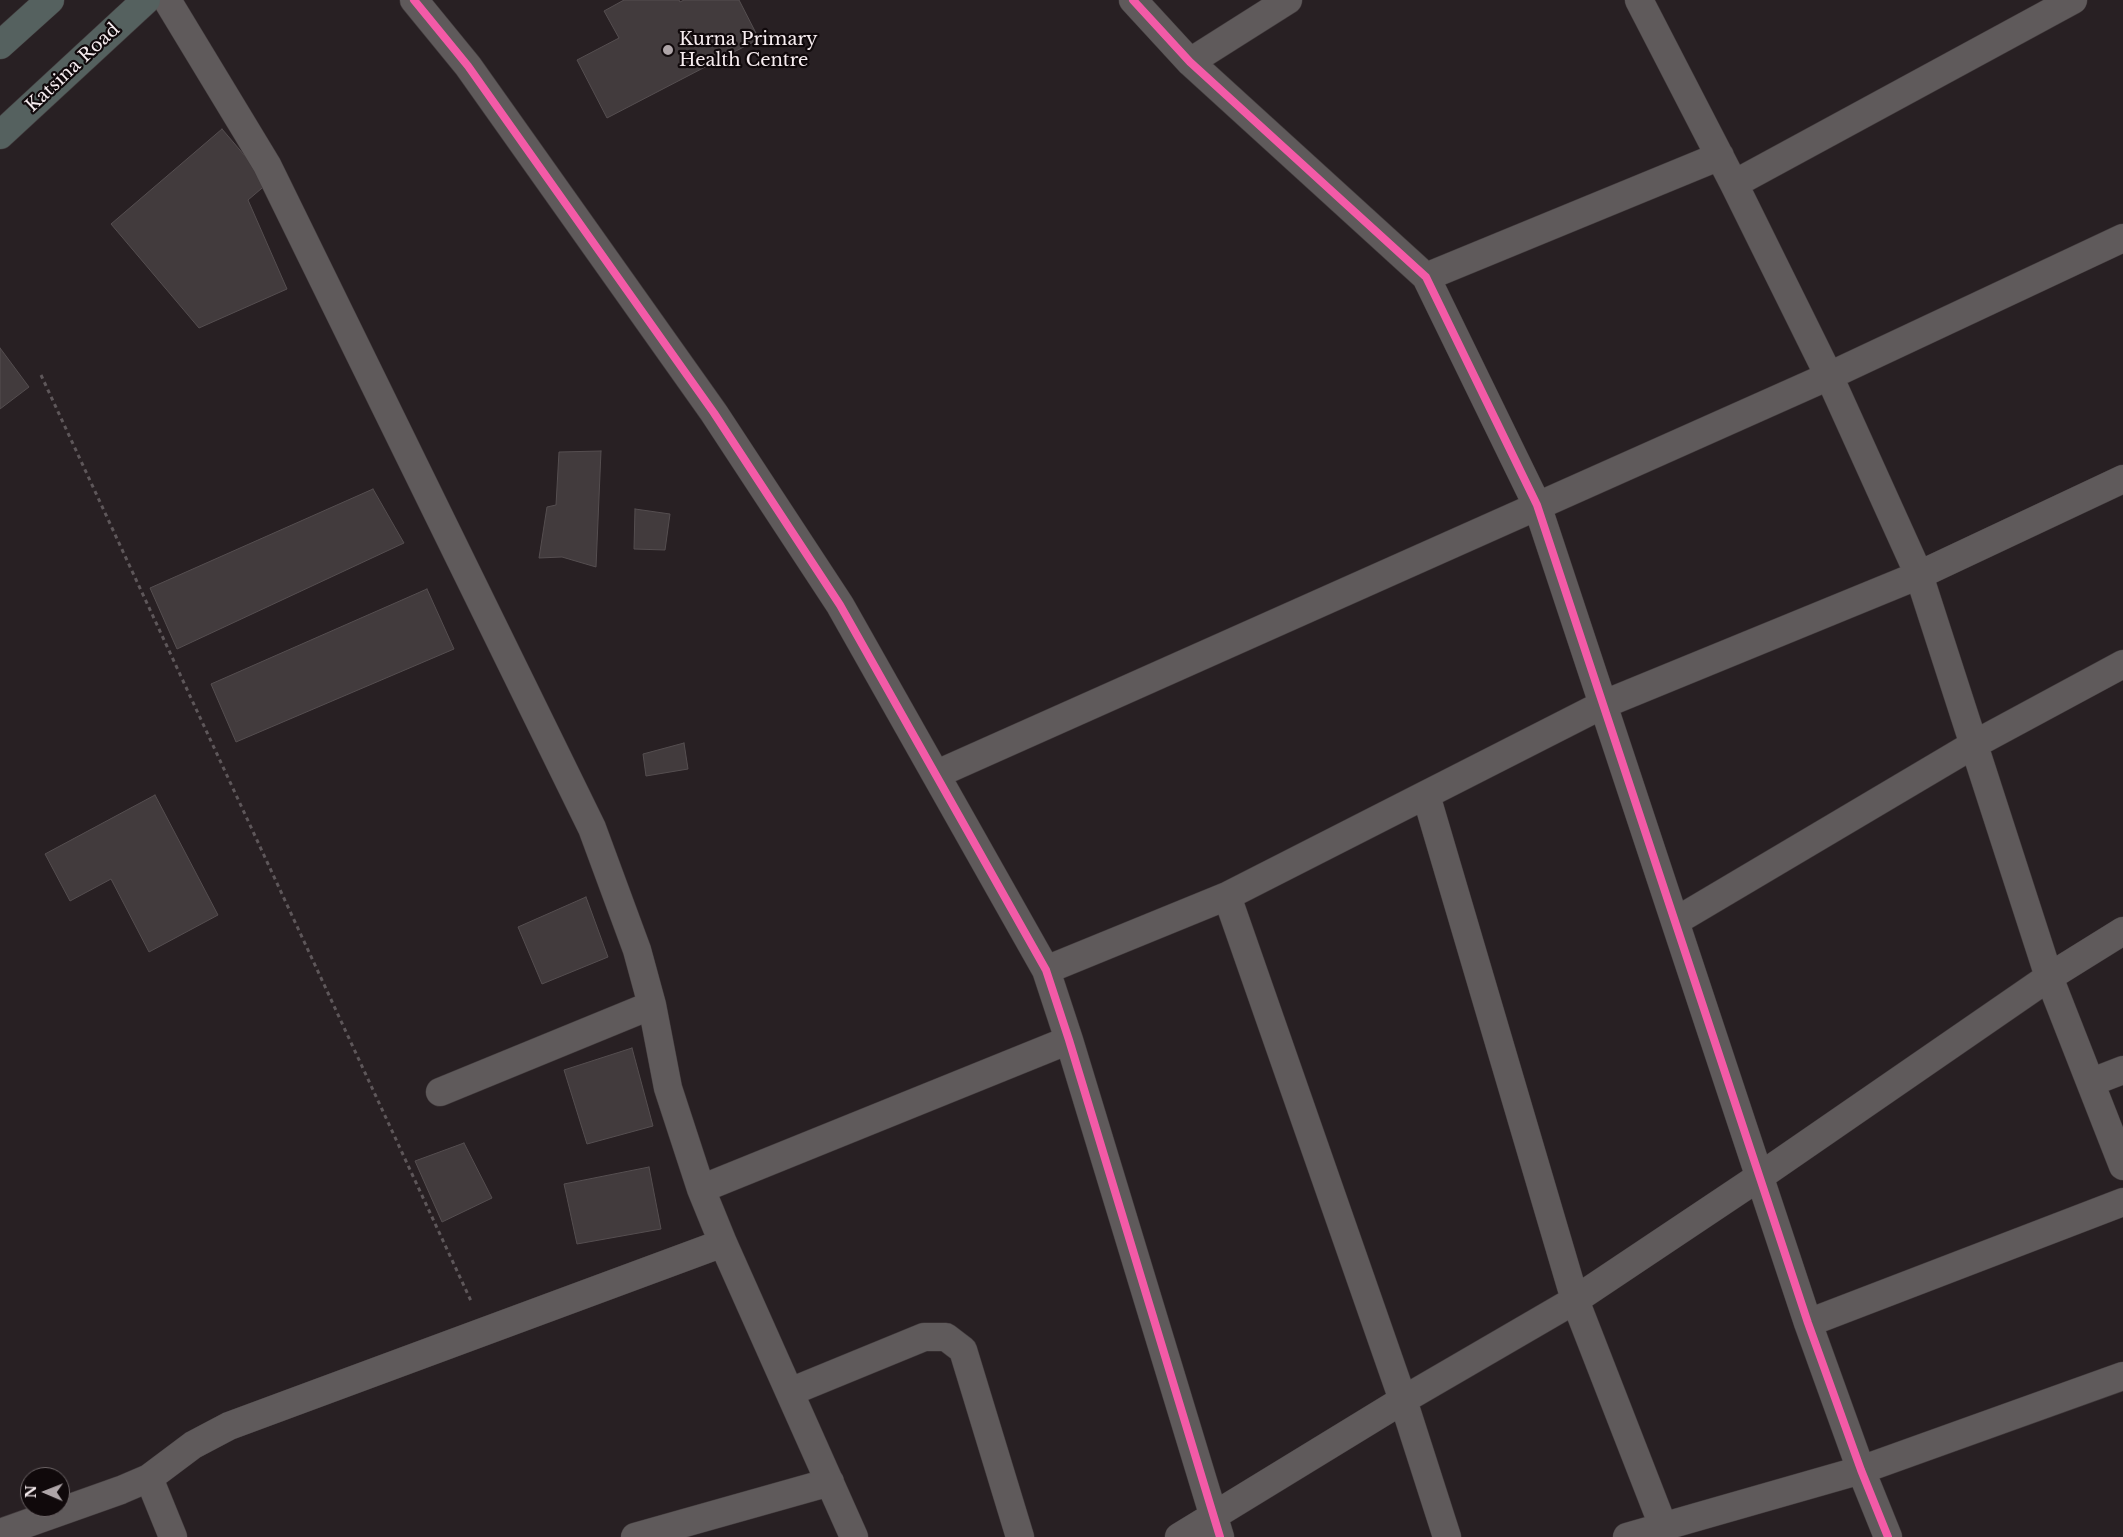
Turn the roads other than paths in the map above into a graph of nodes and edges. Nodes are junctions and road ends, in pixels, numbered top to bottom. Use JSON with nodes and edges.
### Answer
{"nodes":[{"id":1,"x":50,"y":0,"type":"edge"},
{"id":2,"x":146,"y":0,"type":"edge"},
{"id":3,"x":167,"y":0,"type":"edge"},
{"id":4,"x":414,"y":0,"type":"edge"},
{"id":5,"x":1133,"y":0,"type":"edge"},
{"id":6,"x":1288,"y":0,"type":"edge"},
{"id":7,"x":1639,"y":0,"type":"edge"},
{"id":8,"x":2073,"y":0,"type":"edge"},
{"id":9,"x":0,"y":45,"type":"edge"},
{"id":10,"x":1190,"y":62,"type":"junction"},
{"id":11,"x":0,"y":135,"type":"edge"},
{"id":12,"x":1720,"y":156,"type":"junction"},
{"id":13,"x":1734,"y":184,"type":"junction"},
{"id":14,"x":2123,"y":238,"type":"edge"},
{"id":15,"x":1426,"y":277,"type":"junction"},
{"id":16,"x":1830,"y":376,"type":"junction"},
{"id":17,"x":2123,"y":480,"type":"edge"},
{"id":18,"x":1537,"y":504,"type":"junction"},
{"id":19,"x":1919,"y":575,"type":"junction"},
{"id":20,"x":2123,"y":664,"type":"edge"},
{"id":21,"x":1602,"y":706,"type":"junction"},
{"id":22,"x":1973,"y":745,"type":"junction"},
{"id":23,"x":937,"y":774,"type":"junction"},
{"id":24,"x":1426,"y":795,"type":"junction"},
{"id":25,"x":1227,"y":896,"type":"junction"},
{"id":26,"x":1676,"y":920,"type":"junction"},
{"id":27,"x":2123,"y":931,"type":"edge"},
{"id":28,"x":1046,"y":970,"type":"junction"},
{"id":29,"x":2049,"y":977,"type":"junction"},
{"id":30,"x":652,"y":1005,"type":"junction"},
{"id":31,"x":1069,"y":1040,"type":"junction"},
{"id":32,"x":2123,"y":1070,"type":"edge"},
{"id":33,"x":2092,"y":1082,"type":"junction"},
{"id":34,"x":440,"y":1092,"type":"dead end"},
{"id":35,"x":2123,"y":1166,"type":"edge"},
{"id":36,"x":1759,"y":1177,"type":"junction"},
{"id":37,"x":702,"y":1189,"type":"junction"},
{"id":38,"x":2123,"y":1202,"type":"edge"},
{"id":39,"x":723,"y":1243,"type":"junction"},
{"id":40,"x":1575,"y":1300,"type":"junction"},
{"id":41,"x":1808,"y":1323,"type":"junction"},
{"id":42,"x":2123,"y":1376,"type":"edge"},
{"id":43,"x":790,"y":1392,"type":"junction"},
{"id":44,"x":1403,"y":1400,"type":"junction"},
{"id":45,"x":1861,"y":1470,"type":"junction"},
{"id":46,"x":149,"y":1478,"type":"junction"},
{"id":47,"x":830,"y":1482,"type":"junction"},
{"id":48,"x":1217,"y":1526,"type":"edge"},
{"id":49,"x":1663,"y":1526,"type":"junction"},
{"id":50,"x":0,"y":1533,"type":"edge"},
{"id":51,"x":173,"y":1537,"type":"edge"},
{"id":52,"x":635,"y":1537,"type":"edge"},
{"id":53,"x":854,"y":1537,"type":"edge"},
{"id":54,"x":1020,"y":1537,"type":"edge"},
{"id":55,"x":1178,"y":1537,"type":"edge"},
{"id":56,"x":1447,"y":1537,"type":"edge"},
{"id":57,"x":1627,"y":1537,"type":"edge"},
{"id":58,"x":1888,"y":1537,"type":"edge"}],
"edges":[{"from":1,"to":9,"type":"highway"},
{"from":2,"to":11,"type":"highway","name":"Katsina Road"},
{"from":3,"to":30,"type":"street"},
{"from":4,"to":23,"type":"street"},
{"from":5,"to":10,"type":"street"},
{"from":6,"to":10,"type":"street"},
{"from":7,"to":12,"type":"street"},
{"from":8,"to":13,"type":"street"},
{"from":10,"to":15,"type":"street"},
{"from":12,"to":13,"type":"street"},
{"from":12,"to":15,"type":"street"},
{"from":13,"to":16,"type":"street"},
{"from":14,"to":16,"type":"street"},
{"from":15,"to":18,"type":"street"},
{"from":16,"to":18,"type":"street"},
{"from":16,"to":19,"type":"street"},
{"from":17,"to":19,"type":"street"},
{"from":18,"to":21,"type":"street"},
{"from":18,"to":23,"type":"street"},
{"from":19,"to":21,"type":"street"},
{"from":19,"to":22,"type":"street"},
{"from":20,"to":22,"type":"street"},
{"from":21,"to":24,"type":"street"},
{"from":21,"to":26,"type":"street"},
{"from":22,"to":26,"type":"street"},
{"from":22,"to":29,"type":"street"},
{"from":23,"to":28,"type":"street"},
{"from":24,"to":25,"type":"street"},
{"from":24,"to":40,"type":"street"},
{"from":25,"to":28,"type":"street"},
{"from":25,"to":44,"type":"street"},
{"from":26,"to":36,"type":"street"},
{"from":27,"to":29,"type":"street"},
{"from":28,"to":31,"type":"street"},
{"from":29,"to":33,"type":"street"},
{"from":29,"to":36,"type":"street"},
{"from":30,"to":34,"type":"street"},
{"from":30,"to":37,"type":"street"},
{"from":31,"to":37,"type":"street"},
{"from":31,"to":48,"type":"street"},
{"from":32,"to":33,"type":"street"},
{"from":33,"to":35,"type":"street"},
{"from":36,"to":40,"type":"street"},
{"from":36,"to":41,"type":"street"},
{"from":37,"to":39,"type":"street"},
{"from":38,"to":41,"type":"street"},
{"from":39,"to":43,"type":"street"},
{"from":39,"to":46,"type":"street"},
{"from":40,"to":44,"type":"street"},
{"from":40,"to":49,"type":"street"},
{"from":41,"to":45,"type":"street"},
{"from":42,"to":45,"type":"street"},
{"from":43,"to":47,"type":"street"},
{"from":43,"to":54,"type":"street"},
{"from":44,"to":48,"type":"street"},
{"from":44,"to":56,"type":"street"},
{"from":45,"to":49,"type":"street"},
{"from":45,"to":58,"type":"street"},
{"from":46,"to":50,"type":"street"},
{"from":46,"to":51,"type":"street"},
{"from":47,"to":52,"type":"street"},
{"from":47,"to":53,"type":"street"},
{"from":48,"to":55,"type":"street"},
{"from":49,"to":57,"type":"street"}]}
